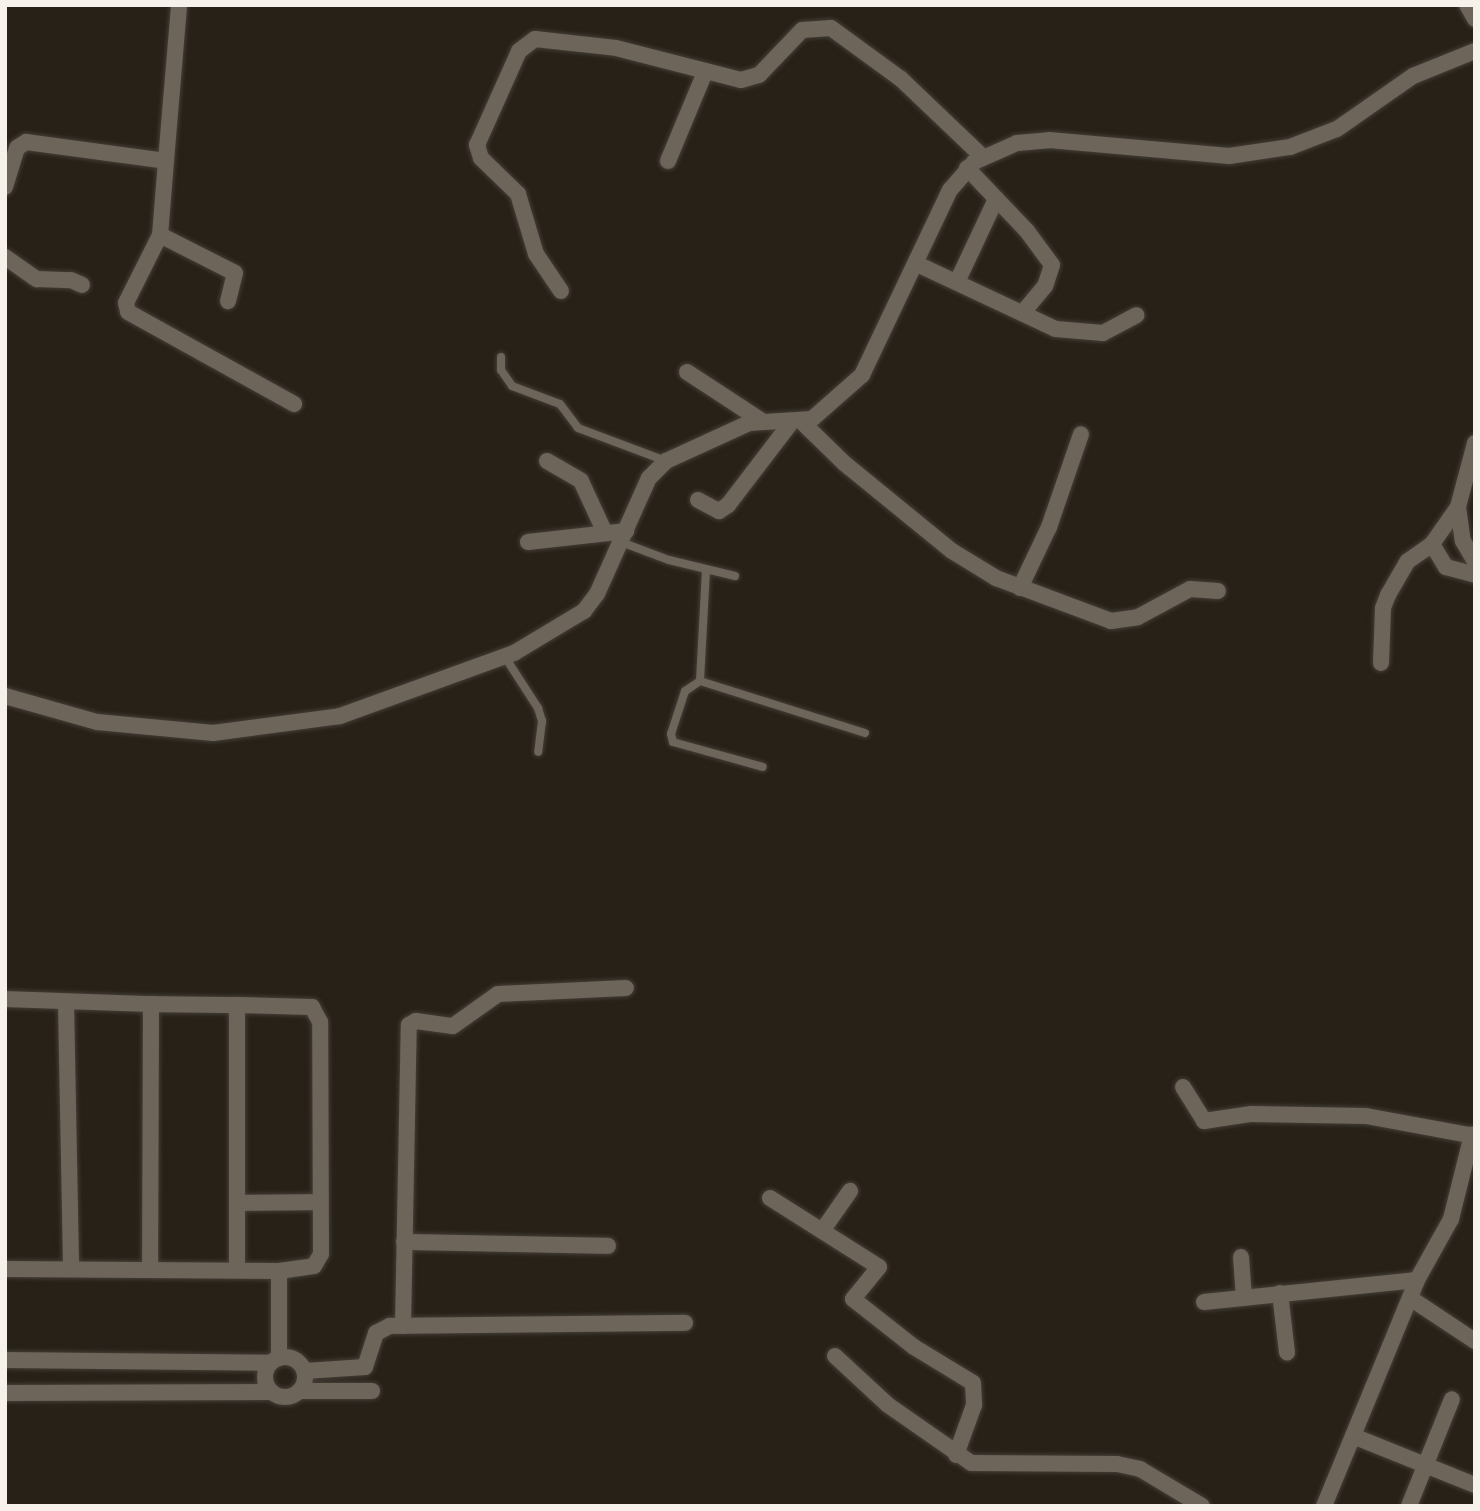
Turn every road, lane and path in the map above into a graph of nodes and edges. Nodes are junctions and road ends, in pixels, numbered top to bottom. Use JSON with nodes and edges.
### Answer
{"nodes":[{"id":1,"x":178,"y":5,"type":"edge"},
{"id":2,"x":1467,"y":5,"type":"edge"},
{"id":3,"x":1475,"y":19,"type":"edge"},
{"id":4,"x":1475,"y":51,"type":"edge"},
{"id":5,"x":705,"y":72,"type":"junction"},
{"id":6,"x":983,"y":157,"type":"junction"},
{"id":7,"x":166,"y":161,"type":"junction"},
{"id":8,"x":668,"y":161,"type":"dead end"},
{"id":9,"x":967,"y":168,"type":"junction"},
{"id":10,"x":5,"y":187,"type":"edge"},
{"id":11,"x":996,"y":199,"type":"junction"},
{"id":12,"x":160,"y":234,"type":"junction"},
{"id":13,"x":5,"y":257,"type":"edge"},
{"id":14,"x":917,"y":264,"type":"junction"},
{"id":15,"x":957,"y":282,"type":"junction"},
{"id":16,"x":82,"y":285,"type":"dead end"},
{"id":17,"x":561,"y":291,"type":"dead end"},
{"id":18,"x":228,"y":301,"type":"dead end"},
{"id":19,"x":1022,"y":313,"type":"junction"},
{"id":20,"x":1137,"y":315,"type":"dead end"},
{"id":21,"x":501,"y":357,"type":"dead end"},
{"id":22,"x":687,"y":372,"type":"dead end"},
{"id":23,"x":294,"y":404,"type":"dead end"},
{"id":24,"x":762,"y":421,"type":"junction"},
{"id":25,"x":796,"y":424,"type":"junction"},
{"id":26,"x":1081,"y":434,"type":"dead end"},
{"id":27,"x":1475,"y":443,"type":"edge"},
{"id":28,"x":547,"y":461,"type":"dead end"},
{"id":29,"x":666,"y":461,"type":"junction"},
{"id":30,"x":698,"y":500,"type":"dead end"},
{"id":31,"x":1458,"y":507,"type":"junction"},
{"id":32,"x":605,"y":533,"type":"junction"},
{"id":33,"x":623,"y":536,"type":"junction"},
{"id":34,"x":528,"y":542,"type":"dead end"},
{"id":35,"x":1432,"y":544,"type":"junction"},
{"id":36,"x":1475,"y":562,"type":"edge"},
{"id":37,"x":706,"y":570,"type":"junction"},
{"id":38,"x":1475,"y":575,"type":"edge"},
{"id":39,"x":735,"y":576,"type":"dead end"},
{"id":40,"x":1020,"y":588,"type":"junction"},
{"id":41,"x":1218,"y":591,"type":"dead end"},
{"id":42,"x":505,"y":657,"type":"junction"},
{"id":43,"x":1381,"y":663,"type":"dead end"},
{"id":44,"x":700,"y":681,"type":"junction"},
{"id":45,"x":5,"y":696,"type":"edge"},
{"id":46,"x":865,"y":733,"type":"dead end"},
{"id":47,"x":538,"y":752,"type":"dead end"},
{"id":48,"x":763,"y":767,"type":"dead end"},
{"id":49,"x":626,"y":988,"type":"dead end"},
{"id":50,"x":5,"y":999,"type":"edge"},
{"id":51,"x":66,"y":1003,"type":"junction"},
{"id":52,"x":151,"y":1003,"type":"junction"},
{"id":53,"x":237,"y":1005,"type":"junction"},
{"id":54,"x":1183,"y":1087,"type":"dead end"},
{"id":55,"x":1474,"y":1135,"type":"edge"},
{"id":56,"x":850,"y":1191,"type":"dead end"},
{"id":57,"x":770,"y":1198,"type":"dead end"},
{"id":58,"x":320,"y":1202,"type":"junction"},
{"id":59,"x":237,"y":1203,"type":"junction"},
{"id":60,"x":822,"y":1231,"type":"junction"},
{"id":61,"x":404,"y":1242,"type":"junction"},
{"id":62,"x":608,"y":1246,"type":"dead end"},
{"id":63,"x":1241,"y":1257,"type":"dead end"},
{"id":64,"x":5,"y":1269,"type":"edge"},
{"id":65,"x":71,"y":1269,"type":"junction"},
{"id":66,"x":150,"y":1270,"type":"junction"},
{"id":67,"x":237,"y":1270,"type":"junction"},
{"id":68,"x":279,"y":1270,"type":"junction"},
{"id":69,"x":1417,"y":1280,"type":"junction"},
{"id":70,"x":1280,"y":1293,"type":"junction"},
{"id":71,"x":1244,"y":1298,"type":"junction"},
{"id":72,"x":1410,"y":1298,"type":"junction"},
{"id":73,"x":1204,"y":1302,"type":"dead end"},
{"id":74,"x":685,"y":1323,"type":"dead end"},
{"id":75,"x":403,"y":1326,"type":"junction"},
{"id":76,"x":1475,"y":1341,"type":"edge"},
{"id":77,"x":1287,"y":1353,"type":"dead end"},
{"id":78,"x":835,"y":1356,"type":"dead end"},
{"id":79,"x":5,"y":1360,"type":"edge"},
{"id":80,"x":41,"y":1360,"type":"junction"},
{"id":81,"x":274,"y":1360,"type":"junction"},
{"id":82,"x":304,"y":1371,"type":"junction"},
{"id":83,"x":40,"y":1391,"type":"junction"},
{"id":84,"x":300,"y":1391,"type":"junction"},
{"id":85,"x":372,"y":1391,"type":"dead end"},
{"id":86,"x":271,"y":1392,"type":"junction"},
{"id":87,"x":5,"y":1393,"type":"edge"},
{"id":88,"x":1452,"y":1399,"type":"dead end"},
{"id":89,"x":1353,"y":1436,"type":"junction"},
{"id":90,"x":956,"y":1455,"type":"junction"},
{"id":91,"x":1426,"y":1466,"type":"junction"},
{"id":92,"x":1475,"y":1485,"type":"edge"},
{"id":93,"x":1202,"y":1506,"type":"edge"},
{"id":94,"x":1324,"y":1506,"type":"edge"},
{"id":95,"x":1409,"y":1506,"type":"edge"}],
"edges":[{"from":1,"to":7,"type":"street"},
{"from":2,"to":3,"type":"street"},
{"from":4,"to":6,"type":"street"},
{"from":5,"to":6,"type":"street"},
{"from":5,"to":8,"type":"street"},
{"from":5,"to":17,"type":"street"},
{"from":6,"to":9,"type":"street"},
{"from":7,"to":10,"type":"street"},
{"from":7,"to":12,"type":"street"},
{"from":9,"to":11,"type":"street"},
{"from":9,"to":14,"type":"street"},
{"from":11,"to":15,"type":"street"},
{"from":11,"to":19,"type":"street"},
{"from":12,"to":18,"type":"street"},
{"from":12,"to":23,"type":"street"},
{"from":13,"to":16,"type":"street"},
{"from":14,"to":15,"type":"street"},
{"from":14,"to":25,"type":"street"},
{"from":15,"to":19,"type":"street"},
{"from":19,"to":20,"type":"street"},
{"from":21,"to":29,"type":"lane"},
{"from":22,"to":24,"type":"street"},
{"from":24,"to":25,"type":"street"},
{"from":24,"to":29,"type":"street"},
{"from":25,"to":30,"type":"street"},
{"from":25,"to":40,"type":"street"},
{"from":26,"to":40,"type":"street"},
{"from":27,"to":31,"type":"street"},
{"from":28,"to":32,"type":"street"},
{"from":29,"to":33,"type":"street"},
{"from":31,"to":35,"type":"street"},
{"from":31,"to":36,"type":"street"},
{"from":32,"to":33,"type":"street"},
{"from":32,"to":34,"type":"street"},
{"from":33,"to":37,"type":"lane"},
{"from":33,"to":42,"type":"street"},
{"from":35,"to":38,"type":"street"},
{"from":35,"to":43,"type":"street"},
{"from":37,"to":39,"type":"lane"},
{"from":37,"to":44,"type":"lane"},
{"from":40,"to":41,"type":"street"},
{"from":42,"to":45,"type":"street"},
{"from":42,"to":47,"type":"lane"},
{"from":44,"to":46,"type":"lane"},
{"from":44,"to":48,"type":"lane"},
{"from":49,"to":61,"type":"street"},
{"from":50,"to":51,"type":"street"},
{"from":51,"to":52,"type":"street"},
{"from":51,"to":65,"type":"street"},
{"from":52,"to":53,"type":"street"},
{"from":52,"to":66,"type":"street"},
{"from":53,"to":58,"type":"street"},
{"from":53,"to":59,"type":"street"},
{"from":54,"to":55,"type":"street"},
{"from":55,"to":69,"type":"street"},
{"from":56,"to":60,"type":"street"},
{"from":57,"to":60,"type":"street"},
{"from":58,"to":59,"type":"street"},
{"from":58,"to":68,"type":"street"},
{"from":59,"to":67,"type":"street"},
{"from":60,"to":90,"type":"street"},
{"from":61,"to":62,"type":"street"},
{"from":61,"to":75,"type":"street"},
{"from":63,"to":71,"type":"street"},
{"from":64,"to":65,"type":"street"},
{"from":65,"to":66,"type":"street"},
{"from":66,"to":67,"type":"street"},
{"from":67,"to":68,"type":"street"},
{"from":68,"to":81,"type":"street"},
{"from":69,"to":70,"type":"street"},
{"from":69,"to":72,"type":"street"},
{"from":70,"to":71,"type":"street"},
{"from":70,"to":77,"type":"street"},
{"from":71,"to":73,"type":"street"},
{"from":72,"to":76,"type":"street"},
{"from":72,"to":89,"type":"street"},
{"from":74,"to":75,"type":"street"},
{"from":75,"to":82,"type":"street"},
{"from":78,"to":90,"type":"street"},
{"from":79,"to":80,"type":"street"},
{"from":80,"to":81,"type":"street"},
{"from":80,"to":83,"type":"street"},
{"from":81,"to":82,"type":"street"},
{"from":81,"to":86,"type":"street"},
{"from":82,"to":84,"type":"street"},
{"from":83,"to":86,"type":"street"},
{"from":83,"to":87,"type":"street"},
{"from":84,"to":85,"type":"street"},
{"from":84,"to":86,"type":"street"},
{"from":88,"to":91,"type":"street"},
{"from":89,"to":91,"type":"street"},
{"from":89,"to":94,"type":"street"},
{"from":90,"to":93,"type":"street"},
{"from":91,"to":92,"type":"street"},
{"from":91,"to":95,"type":"street"}]}
